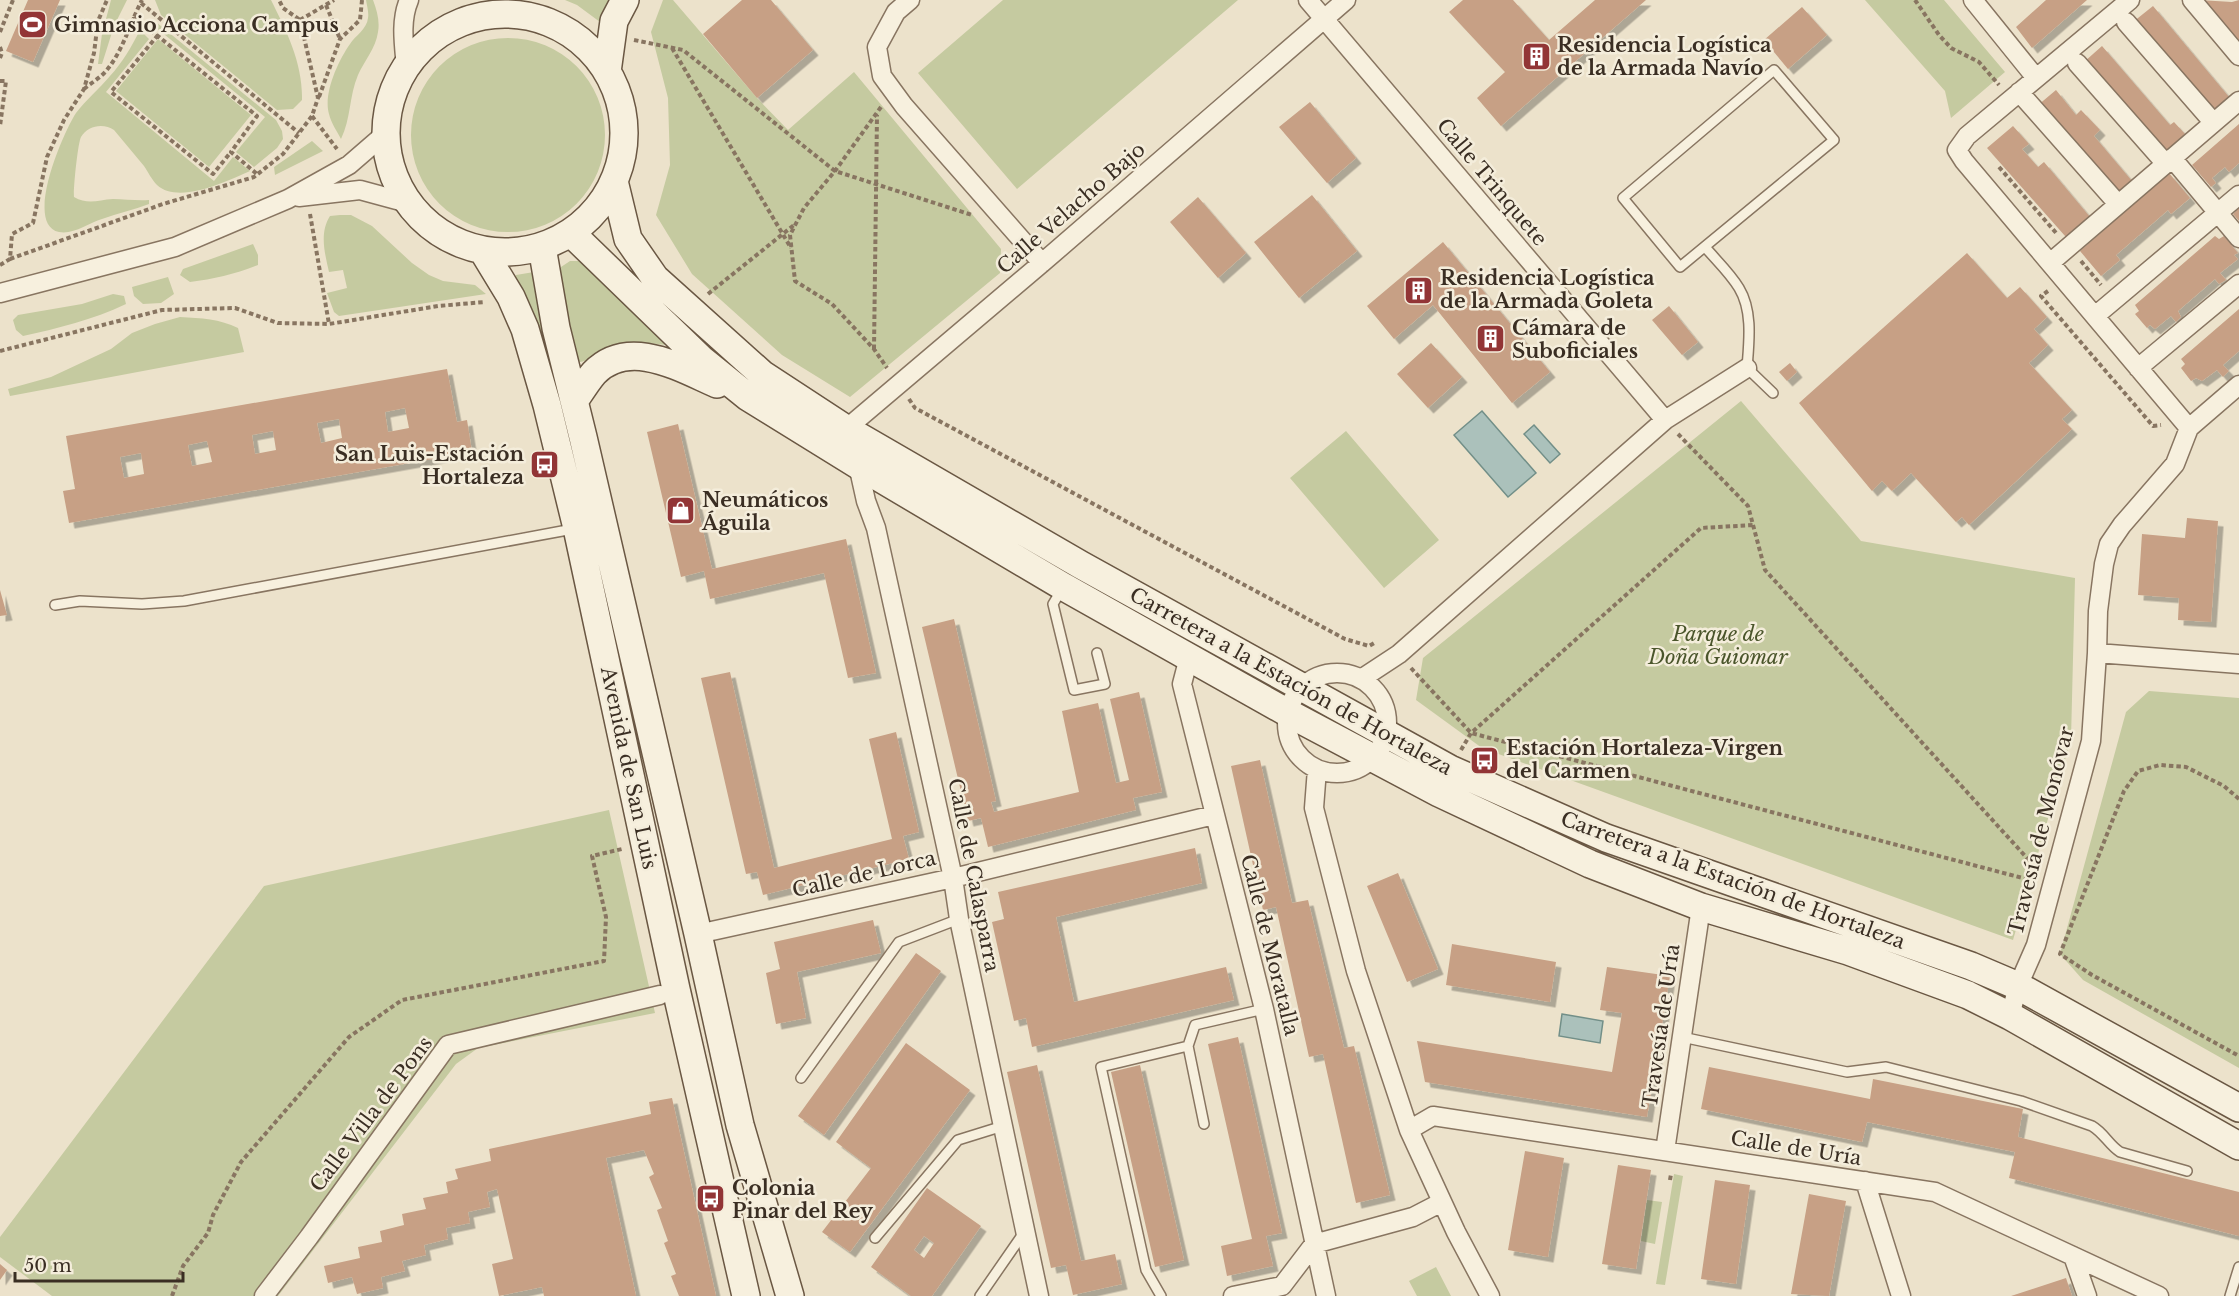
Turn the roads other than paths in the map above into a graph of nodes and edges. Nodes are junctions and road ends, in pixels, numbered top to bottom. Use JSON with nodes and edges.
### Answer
{"nodes":[{"id":1,"x":409,"y":0,"type":"edge"},
{"id":2,"x":625,"y":0,"type":"edge"},
{"id":3,"x":910,"y":0,"type":"edge"},
{"id":4,"x":1308,"y":0,"type":"edge"},
{"id":5,"x":1346,"y":0,"type":"edge"},
{"id":6,"x":2130,"y":0,"type":"edge"},
{"id":7,"x":2192,"y":0,"type":"edge"},
{"id":8,"x":1981,"y":3,"type":"edge"},
{"id":9,"x":525,"y":7,"type":"edge"},
{"id":10,"x":1324,"y":19,"type":"junction"},
{"id":11,"x":2126,"y":22,"type":"dead end"},
{"id":12,"x":2239,"y":56,"type":"edge"},
{"id":13,"x":2077,"y":63,"type":"dead end"},
{"id":14,"x":406,"y":67,"type":"junction"},
{"id":15,"x":607,"y":72,"type":"junction"},
{"id":16,"x":2036,"y":78,"type":"junction"},
{"id":17,"x":2017,"y":95,"type":"junction"},
{"id":18,"x":2239,"y":101,"type":"edge"},
{"id":19,"x":2213,"y":122,"type":"junction"},
{"id":20,"x":386,"y":133,"type":"junction"},
{"id":21,"x":2169,"y":161,"type":"junction"},
{"id":22,"x":614,"y":181,"type":"junction"},
{"id":23,"x":2239,"y":195,"type":"edge"},
{"id":24,"x":288,"y":199,"type":"junction"},
{"id":25,"x":408,"y":202,"type":"junction"},
{"id":26,"x":2118,"y":204,"type":"junction"},
{"id":27,"x":2218,"y":213,"type":"junction"},
{"id":28,"x":571,"y":233,"type":"junction"},
{"id":29,"x":2239,"y":238,"type":"edge"},
{"id":30,"x":542,"y":247,"type":"junction"},
{"id":31,"x":1705,"y":247,"type":"junction"},
{"id":32,"x":483,"y":251,"type":"junction"},
{"id":33,"x":1042,"y":263,"type":"junction"},
{"id":34,"x":2050,"y":263,"type":"junction"},
{"id":35,"x":2239,"y":284,"type":"edge"},
{"id":36,"x":0,"y":293,"type":"edge"},
{"id":37,"x":2095,"y":316,"type":"junction"},
{"id":38,"x":1747,"y":368,"type":"junction"},
{"id":39,"x":2138,"y":368,"type":"junction"},
{"id":40,"x":2239,"y":385,"type":"edge"},
{"id":41,"x":1773,"y":393,"type":"dead end"},
{"id":42,"x":748,"y":397,"type":"junction"},
{"id":43,"x":574,"y":400,"type":"junction"},
{"id":44,"x":1665,"y":420,"type":"junction"},
{"id":45,"x":2189,"y":428,"type":"junction"},
{"id":46,"x":846,"y":429,"type":"junction"},
{"id":47,"x":858,"y":465,"type":"junction"},
{"id":48,"x":577,"y":528,"type":"junction"},
{"id":49,"x":1064,"y":586,"type":"junction"},
{"id":50,"x":55,"y":605,"type":"dead end"},
{"id":51,"x":1097,"y":654,"type":"dead end"},
{"id":52,"x":2097,"y":654,"type":"junction"},
{"id":53,"x":1189,"y":657,"type":"junction"},
{"id":54,"x":2239,"y":664,"type":"edge"},
{"id":55,"x":1361,"y":679,"type":"junction"},
{"id":56,"x":1301,"y":688,"type":"junction"},
{"id":57,"x":1288,"y":713,"type":"junction"},
{"id":58,"x":1386,"y":733,"type":"junction"},
{"id":59,"x":1372,"y":758,"type":"junction"},
{"id":60,"x":1317,"y":769,"type":"junction"},
{"id":61,"x":1214,"y":815,"type":"junction"},
{"id":62,"x":953,"y":878,"type":"junction"},
{"id":63,"x":1701,"y":907,"type":"junction"},
{"id":64,"x":959,"y":919,"type":"junction"},
{"id":65,"x":698,"y":934,"type":"junction"},
{"id":66,"x":2018,"y":986,"type":"junction"},
{"id":67,"x":660,"y":995,"type":"dead end"},
{"id":68,"x":1264,"y":1010,"type":"junction"},
{"id":69,"x":2010,"y":1016,"type":"junction"},
{"id":70,"x":1682,"y":1037,"type":"junction"},
{"id":71,"x":1188,"y":1046,"type":"junction"},
{"id":72,"x":801,"y":1078,"type":"dead end"},
{"id":73,"x":2239,"y":1108,"type":"edge"},
{"id":74,"x":1204,"y":1124,"type":"dead end"},
{"id":75,"x":1003,"y":1126,"type":"junction"},
{"id":76,"x":1409,"y":1130,"type":"junction"},
{"id":77,"x":2239,"y":1146,"type":"edge"},
{"id":78,"x":1665,"y":1151,"type":"junction"},
{"id":79,"x":2187,"y":1171,"type":"dead end"},
{"id":80,"x":1864,"y":1181,"type":"junction"},
{"id":81,"x":1442,"y":1202,"type":"junction"},
{"id":82,"x":1026,"y":1231,"type":"junction"},
{"id":83,"x":875,"y":1238,"type":"dead end"},
{"id":84,"x":1314,"y":1244,"type":"junction"},
{"id":85,"x":2073,"y":1256,"type":"junction"},
{"id":86,"x":2239,"y":1267,"type":"edge"},
{"id":87,"x":1254,"y":1294,"type":"edge"},
{"id":88,"x":264,"y":1296,"type":"edge"},
{"id":89,"x":746,"y":1296,"type":"edge"},
{"id":90,"x":790,"y":1296,"type":"edge"},
{"id":91,"x":980,"y":1296,"type":"edge"},
{"id":92,"x":1040,"y":1296,"type":"edge"},
{"id":93,"x":1161,"y":1296,"type":"edge"},
{"id":94,"x":1233,"y":1296,"type":"edge"},
{"id":95,"x":1326,"y":1296,"type":"edge"},
{"id":96,"x":1490,"y":1296,"type":"edge"},
{"id":97,"x":1901,"y":1296,"type":"edge"},
{"id":98,"x":2087,"y":1296,"type":"edge"},
{"id":99,"x":2159,"y":1296,"type":"edge"},
{"id":100,"x":2230,"y":1296,"type":"edge"}],
"edges":[{"from":1,"to":14,"type":"street"},
{"from":2,"to":15,"type":"street"},
{"from":3,"to":33,"type":"street"},
{"from":4,"to":10,"type":"street","name":"Calle Trinquete"},
{"from":5,"to":10,"type":"street","name":"Calle Velacho Bajo"},
{"from":6,"to":16,"type":"street"},
{"from":7,"to":12,"type":"street"},
{"from":8,"to":16,"type":"street"},
{"from":9,"to":14,"type":"street"},
{"from":9,"to":15,"type":"street"},
{"from":10,"to":33,"type":"street","name":"Calle Velacho Bajo"},
{"from":10,"to":44,"type":"street","name":"Calle Trinquete"},
{"from":11,"to":19,"type":"street"},
{"from":13,"to":21,"type":"street"},
{"from":14,"to":20,"type":"street"},
{"from":15,"to":22,"type":"street"},
{"from":16,"to":17,"type":"street"},
{"from":17,"to":26,"type":"street"},
{"from":17,"to":34,"type":"street"},
{"from":18,"to":19,"type":"street"},
{"from":19,"to":21,"type":"street"},
{"from":20,"to":24,"type":"street"},
{"from":20,"to":25,"type":"street"},
{"from":21,"to":26,"type":"street"},
{"from":21,"to":27,"type":"street"},
{"from":22,"to":28,"type":"street"},
{"from":22,"to":46,"type":"street","name":"Carretera a la Estación de Hortaleza"},
{"from":23,"to":27,"type":"street"},
{"from":24,"to":25,"type":"street"},
{"from":24,"to":36,"type":"street"},
{"from":25,"to":32,"type":"street"},
{"from":26,"to":34,"type":"street"},
{"from":27,"to":29,"type":"street"},
{"from":27,"to":37,"type":"street"},
{"from":28,"to":30,"type":"street"},
{"from":28,"to":42,"type":"street","name":"Carretera a la Estación de Hortaleza"},
{"from":30,"to":32,"type":"street"},
{"from":30,"to":43,"type":"street","name":"Avenida de San Luis"},
{"from":31,"to":31,"type":"lane"},
{"from":31,"to":38,"type":"lane"},
{"from":32,"to":48,"type":"street","name":"Avenida de San Luis"},
{"from":33,"to":46,"type":"street","name":"Calle Velacho Bajo"},
{"from":34,"to":37,"type":"street"},
{"from":35,"to":39,"type":"street"},
{"from":37,"to":39,"type":"street"},
{"from":38,"to":41,"type":"lane"},
{"from":38,"to":44,"type":"street"},
{"from":39,"to":45,"type":"street"},
{"from":40,"to":45,"type":"street"},
{"from":42,"to":43,"type":"street","name":"Carretera a la Estación de Hortaleza"},
{"from":42,"to":47,"type":"street","name":"Carretera a la Estación de Hortaleza"},
{"from":43,"to":65,"type":"street","name":"Avenida de San Luis"},
{"from":44,"to":55,"type":"street"},
{"from":45,"to":52,"type":"street","name":"Travesía de Monóvar"},
{"from":46,"to":56,"type":"street","name":"Carretera a la Estación de Hortaleza"},
{"from":47,"to":49,"type":"street","name":"Carretera a la Estación de Hortaleza"},
{"from":47,"to":62,"type":"street","name":"Calle de Calasparra"},
{"from":48,"to":50,"type":"lane"},
{"from":48,"to":89,"type":"street","name":"Avenida de San Luis"},
{"from":49,"to":51,"type":"lane"},
{"from":49,"to":53,"type":"street","name":"Carretera a la Estación de Hortaleza"},
{"from":52,"to":54,"type":"street"},
{"from":52,"to":66,"type":"street","name":"Travesía de Monóvar"},
{"from":53,"to":57,"type":"street","name":"Carretera a la Estación de Hortaleza"},
{"from":53,"to":61,"type":"street","name":"Calle de Moratalla"},
{"from":55,"to":56,"type":"street"},
{"from":55,"to":58,"type":"street"},
{"from":56,"to":57,"type":"street"},
{"from":56,"to":58,"type":"street","name":"Carretera a la Estación de Hortaleza"},
{"from":57,"to":59,"type":"street","name":"Carretera a la Estación de Hortaleza"},
{"from":57,"to":60,"type":"street"},
{"from":58,"to":59,"type":"street"},
{"from":58,"to":66,"type":"street","name":"Carretera a la Estación de Hortaleza"},
{"from":59,"to":60,"type":"street"},
{"from":59,"to":63,"type":"street","name":"Carretera a la Estación de Hortaleza"},
{"from":60,"to":76,"type":"street"},
{"from":61,"to":62,"type":"street","name":"Calle de Lorca"},
{"from":61,"to":68,"type":"street","name":"Calle de Moratalla"},
{"from":62,"to":64,"type":"street","name":"Calle de Calasparra"},
{"from":62,"to":65,"type":"street","name":"Calle de Lorca"},
{"from":63,"to":69,"type":"street","name":"Carretera a la Estación de Hortaleza"},
{"from":63,"to":70,"type":"street","name":"Travesía de Uría"},
{"from":64,"to":72,"type":"lane"},
{"from":64,"to":75,"type":"street","name":"Calle de Calasparra"},
{"from":65,"to":90,"type":"street","name":"Avenida de San Luis"},
{"from":66,"to":69,"type":"street","name":"Travesía de Monóvar"},
{"from":66,"to":73,"type":"street","name":"Carretera a la Estación de Hortaleza"},
{"from":67,"to":88,"type":"street","name":"Calle Villa de Pons"},
{"from":68,"to":71,"type":"lane"},
{"from":68,"to":84,"type":"street","name":"Calle de Moratalla"},
{"from":69,"to":77,"type":"street","name":"Carretera a la Estación de Hortaleza"},
{"from":70,"to":78,"type":"street","name":"Travesía de Uría"},
{"from":70,"to":79,"type":"lane"},
{"from":71,"to":74,"type":"lane"},
{"from":71,"to":93,"type":"lane"},
{"from":75,"to":82,"type":"street","name":"Calle de Calasparra"},
{"from":75,"to":83,"type":"lane"},
{"from":76,"to":78,"type":"street","name":"Calle de Uría"},
{"from":76,"to":81,"type":"street"},
{"from":78,"to":80,"type":"street","name":"Calle de Uría"},
{"from":80,"to":85,"type":"street","name":"Calle de Uría"},
{"from":80,"to":97,"type":"street"},
{"from":81,"to":84,"type":"street"},
{"from":81,"to":96,"type":"street"},
{"from":82,"to":91,"type":"lane"},
{"from":82,"to":92,"type":"street","name":"Calle de Calasparra"},
{"from":84,"to":87,"type":"street"},
{"from":84,"to":95,"type":"street","name":"Calle de Moratalla"},
{"from":85,"to":98,"type":"street"},
{"from":85,"to":99,"type":"street","name":"Calle de Uría"},
{"from":86,"to":100,"type":"lane"},
{"from":87,"to":94,"type":"street"}]}
